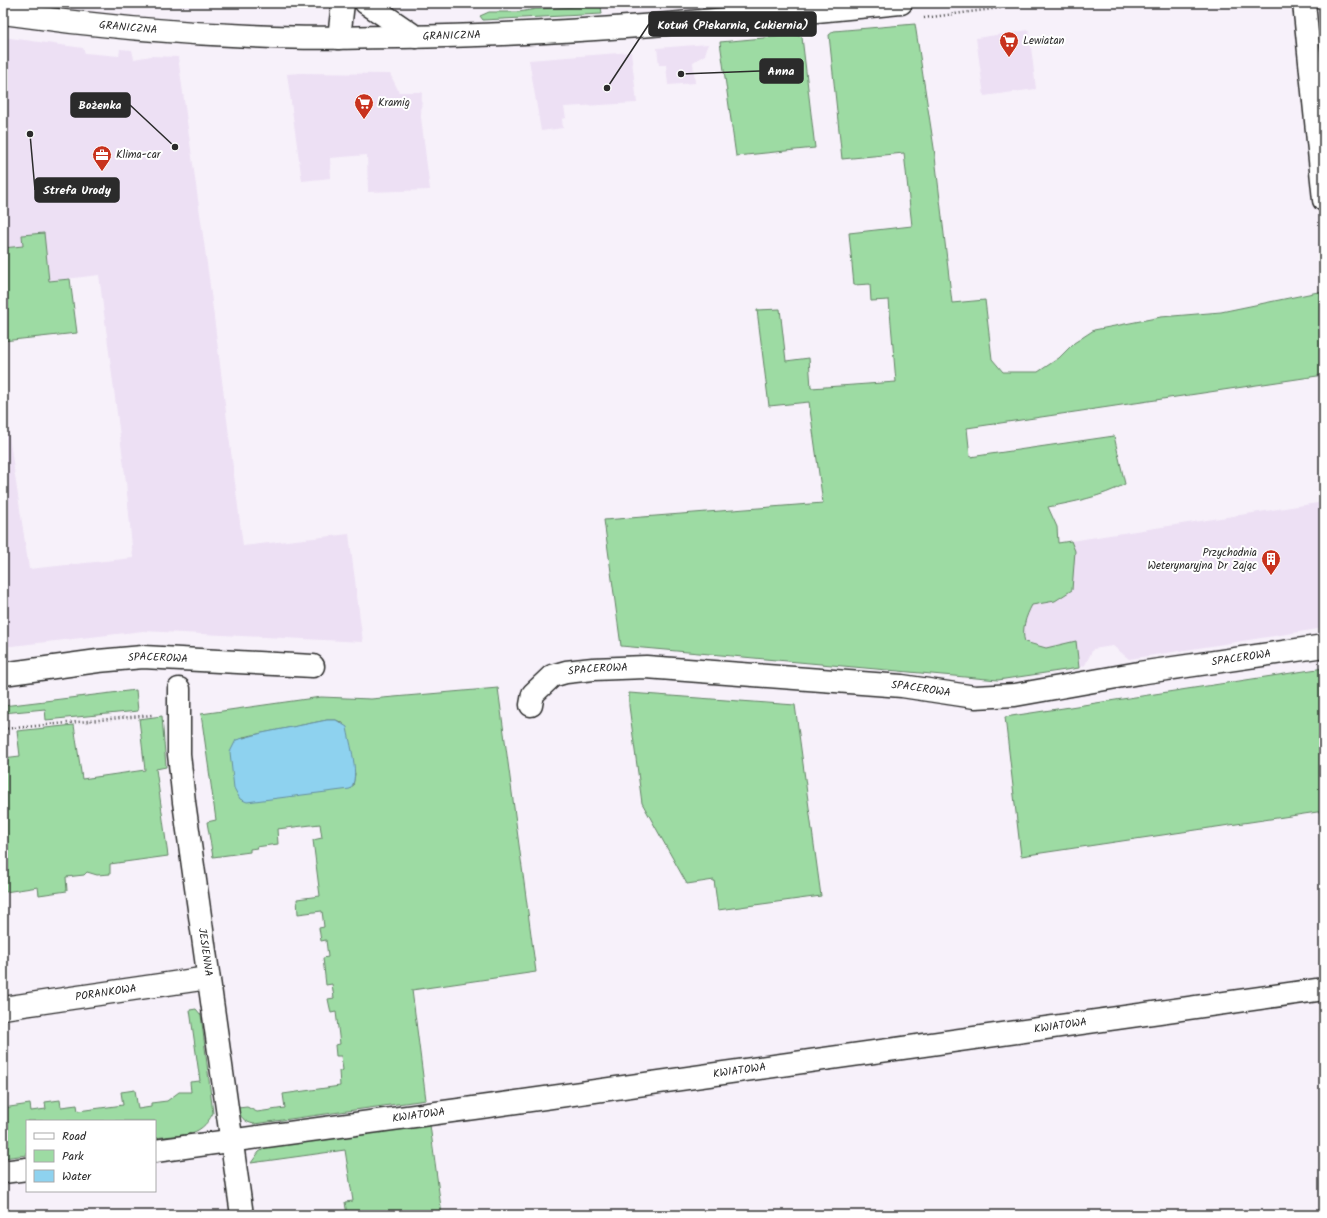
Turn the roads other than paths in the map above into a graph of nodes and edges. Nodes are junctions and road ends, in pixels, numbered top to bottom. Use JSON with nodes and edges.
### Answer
{"nodes":[{"id":1,"x":343,"y":3,"type":"edge"},
{"id":2,"x":366,"y":3,"type":"edge"},
{"id":3,"x":901,"y":3,"type":"edge"},
{"id":4,"x":1304,"y":3,"type":"edge"},
{"id":5,"x":3,"y":13,"type":"edge"},
{"id":6,"x":416,"y":37,"type":"junction"},
{"id":7,"x":339,"y":38,"type":"junction"},
{"id":8,"x":1324,"y":200,"type":"edge"},
{"id":9,"x":1324,"y":646,"type":"edge"},
{"id":10,"x":313,"y":666,"type":"dead end"},
{"id":11,"x":3,"y":674,"type":"edge"},
{"id":12,"x":178,"y":689,"type":"dead end"},
{"id":13,"x":531,"y":705,"type":"dead end"},
{"id":14,"x":208,"y":978,"type":"junction"},
{"id":15,"x":1324,"y":989,"type":"edge"},
{"id":16,"x":3,"y":1008,"type":"edge"},
{"id":17,"x":232,"y":1140,"type":"junction"},
{"id":18,"x":156,"y":1150,"type":"edge"},
{"id":19,"x":26,"y":1168,"type":"edge"},
{"id":20,"x":3,"y":1172,"type":"edge"},
{"id":21,"x":242,"y":1215,"type":"edge"}],
"edges":[{"from":1,"to":7,"type":"street"},
{"from":2,"to":6,"type":"street"},
{"from":3,"to":6,"type":"street","name":"GRANICZNA"},
{"from":4,"to":8,"type":"street"},
{"from":5,"to":7,"type":"street","name":"GRANICZNA"},
{"from":6,"to":7,"type":"street","name":"GRANICZNA"},
{"from":9,"to":13,"type":"street","name":"SPACEROWA"},
{"from":10,"to":11,"type":"street","name":"SPACEROWA"},
{"from":12,"to":14,"type":"street","name":"JESIENNA"},
{"from":14,"to":16,"type":"street","name":"PORANKOWA"},
{"from":14,"to":17,"type":"street","name":"JESIENNA"},
{"from":15,"to":17,"type":"street","name":"KWIATOWA"},
{"from":17,"to":18,"type":"street","name":"KWIATOWA"},
{"from":17,"to":21,"type":"street","name":"JESIENNA"},
{"from":19,"to":20,"type":"street"}]}
